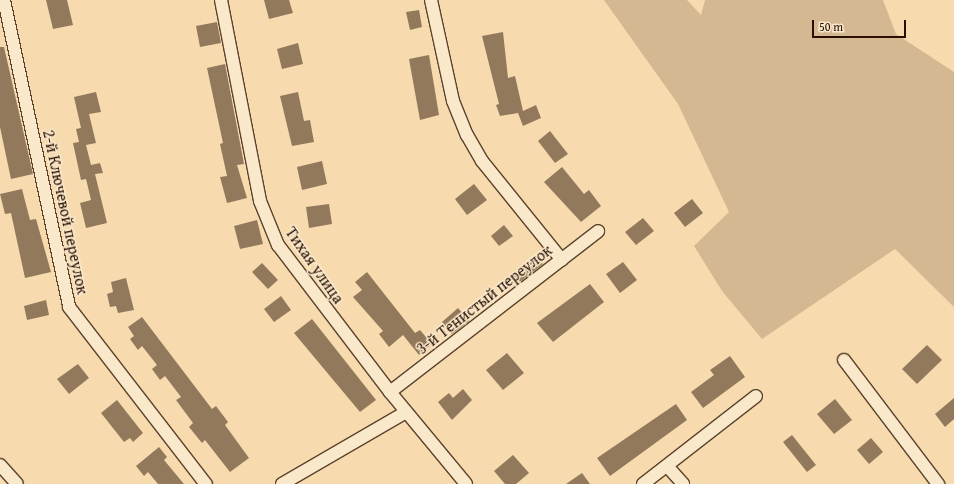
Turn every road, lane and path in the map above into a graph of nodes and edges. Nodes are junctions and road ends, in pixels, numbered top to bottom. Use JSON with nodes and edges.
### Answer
{"nodes":[{"id":1,"x":4,"y":0,"type":"edge"},
{"id":2,"x":221,"y":0,"type":"edge"},
{"id":3,"x":431,"y":0,"type":"edge"},
{"id":4,"x":598,"y":231,"type":"dead end"},
{"id":5,"x":562,"y":260,"type":"junction"},
{"id":6,"x":844,"y":360,"type":"dead end"},
{"id":7,"x":390,"y":392,"type":"junction"},
{"id":8,"x":756,"y":396,"type":"dead end"},
{"id":9,"x":406,"y":412,"type":"junction"},
{"id":10,"x":0,"y":464,"type":"edge"},
{"id":11,"x":667,"y":466,"type":"junction"},
{"id":12,"x":17,"y":484,"type":"edge"},
{"id":13,"x":206,"y":484,"type":"edge"},
{"id":14,"x":282,"y":484,"type":"edge"},
{"id":15,"x":466,"y":484,"type":"edge"},
{"id":16,"x":643,"y":484,"type":"edge"},
{"id":17,"x":683,"y":484,"type":"edge"},
{"id":18,"x":938,"y":484,"type":"edge"}],
"edges":[{"from":1,"to":13,"type":"street","name":"2-й Ключевой переулок"},
{"from":2,"to":7,"type":"street","name":"Тихая улица"},
{"from":3,"to":5,"type":"street"},
{"from":4,"to":5,"type":"street","name":"3-й Тенистый переулок"},
{"from":5,"to":7,"type":"street","name":"3-й Тенистый переулок"},
{"from":6,"to":18,"type":"street"},
{"from":7,"to":9,"type":"street","name":"Тихая улица"},
{"from":8,"to":11,"type":"street"},
{"from":9,"to":14,"type":"street"},
{"from":9,"to":15,"type":"street","name":"Тихая улица"},
{"from":10,"to":12,"type":"street"},
{"from":11,"to":16,"type":"street"},
{"from":11,"to":17,"type":"street"}]}
